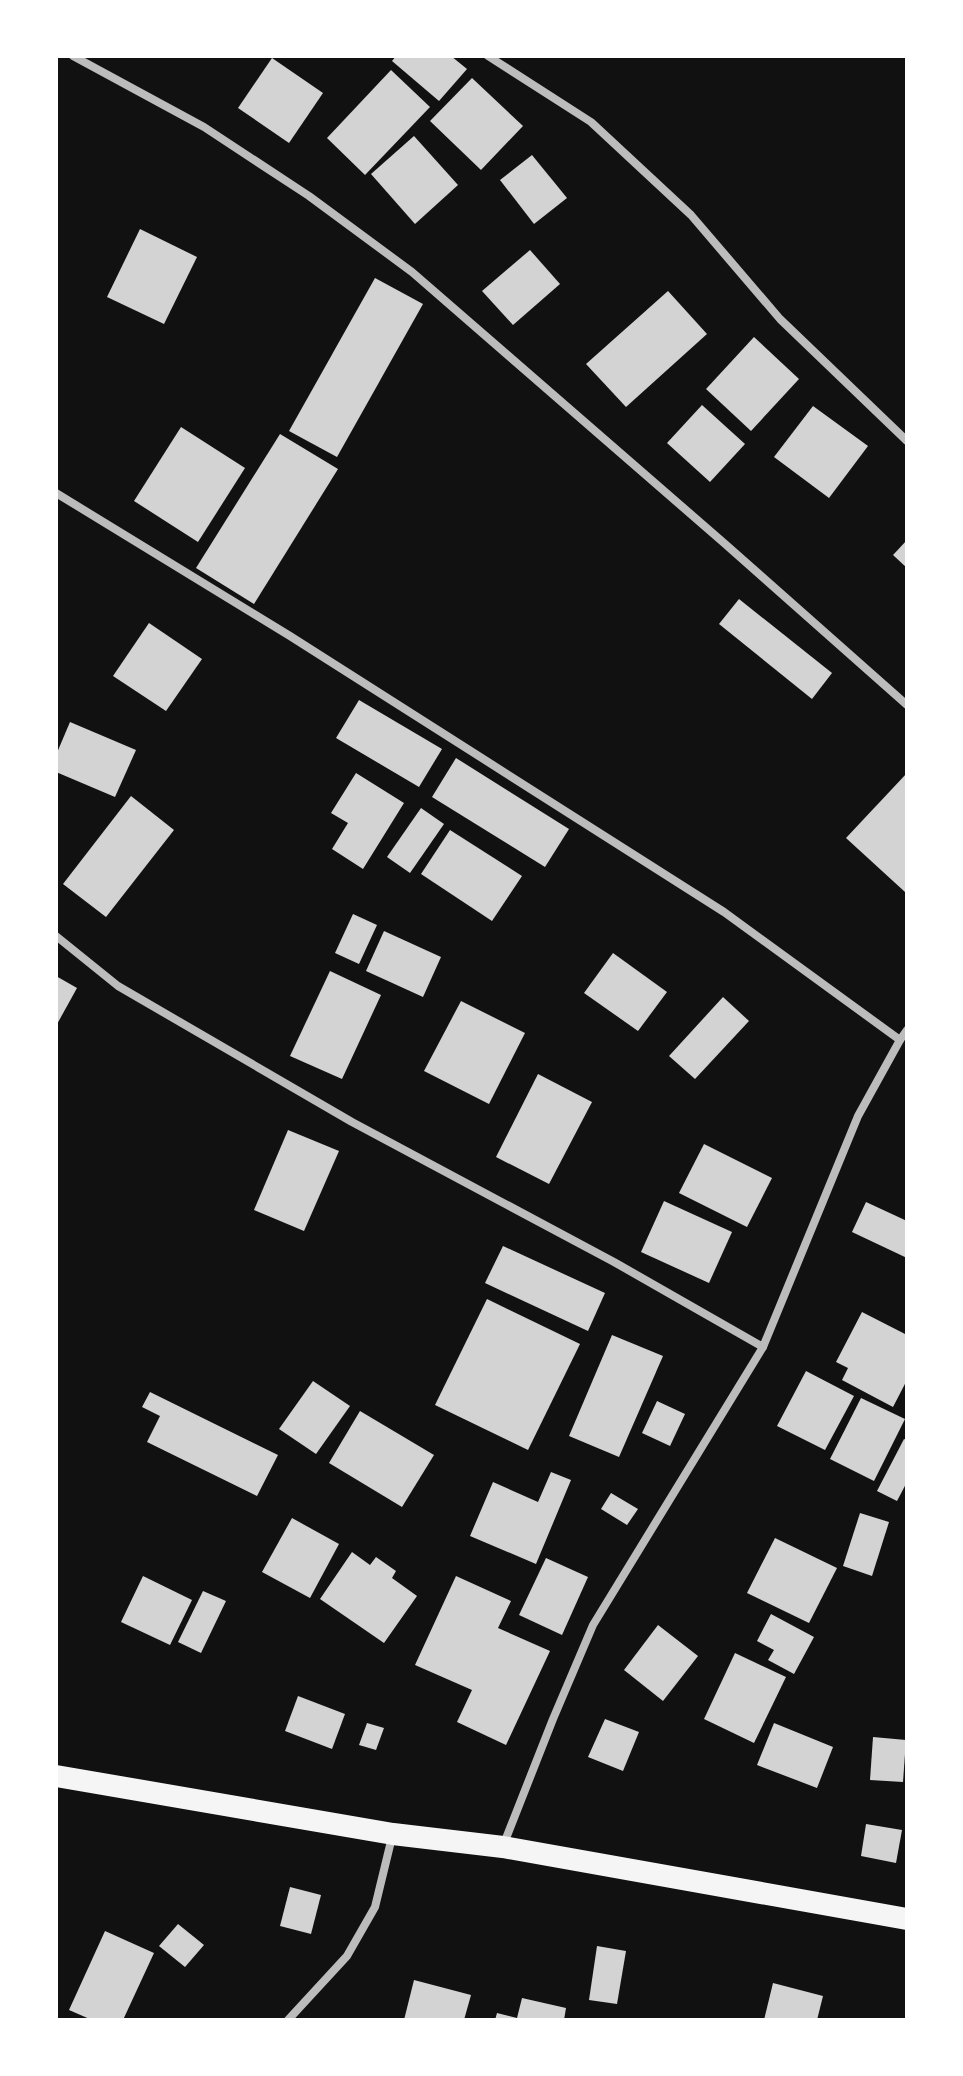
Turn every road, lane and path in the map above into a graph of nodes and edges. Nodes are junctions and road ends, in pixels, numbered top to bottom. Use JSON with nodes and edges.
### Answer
{"nodes":[{"id":1,"x":73,"y":56,"type":"edge"},
{"id":2,"x":488,"y":56,"type":"edge"},
{"id":3,"x":907,"y":441,"type":"edge"},
{"id":4,"x":56,"y":493,"type":"edge"},
{"id":5,"x":907,"y":705,"type":"edge"},
{"id":6,"x":56,"y":936,"type":"edge"},
{"id":7,"x":907,"y":1030,"type":"edge"},
{"id":8,"x":900,"y":1040,"type":"junction"},
{"id":9,"x":763,"y":1347,"type":"junction"},
{"id":10,"x":56,"y":1776,"type":"edge"},
{"id":11,"x":393,"y":1834,"type":"junction"},
{"id":12,"x":503,"y":1847,"type":"junction"},
{"id":13,"x":907,"y":1919,"type":"edge"},
{"id":14,"x":288,"y":2020,"type":"edge"}],
"edges":[{"from":1,"to":5,"type":"street"},
{"from":2,"to":3,"type":"street"},
{"from":4,"to":8,"type":"street"},
{"from":6,"to":9,"type":"street"},
{"from":7,"to":8,"type":"street"},
{"from":8,"to":9,"type":"street"},
{"from":9,"to":12,"type":"street"},
{"from":10,"to":11,"type":"highway"},
{"from":11,"to":12,"type":"highway"},
{"from":11,"to":14,"type":"street"},
{"from":12,"to":13,"type":"highway"}]}
